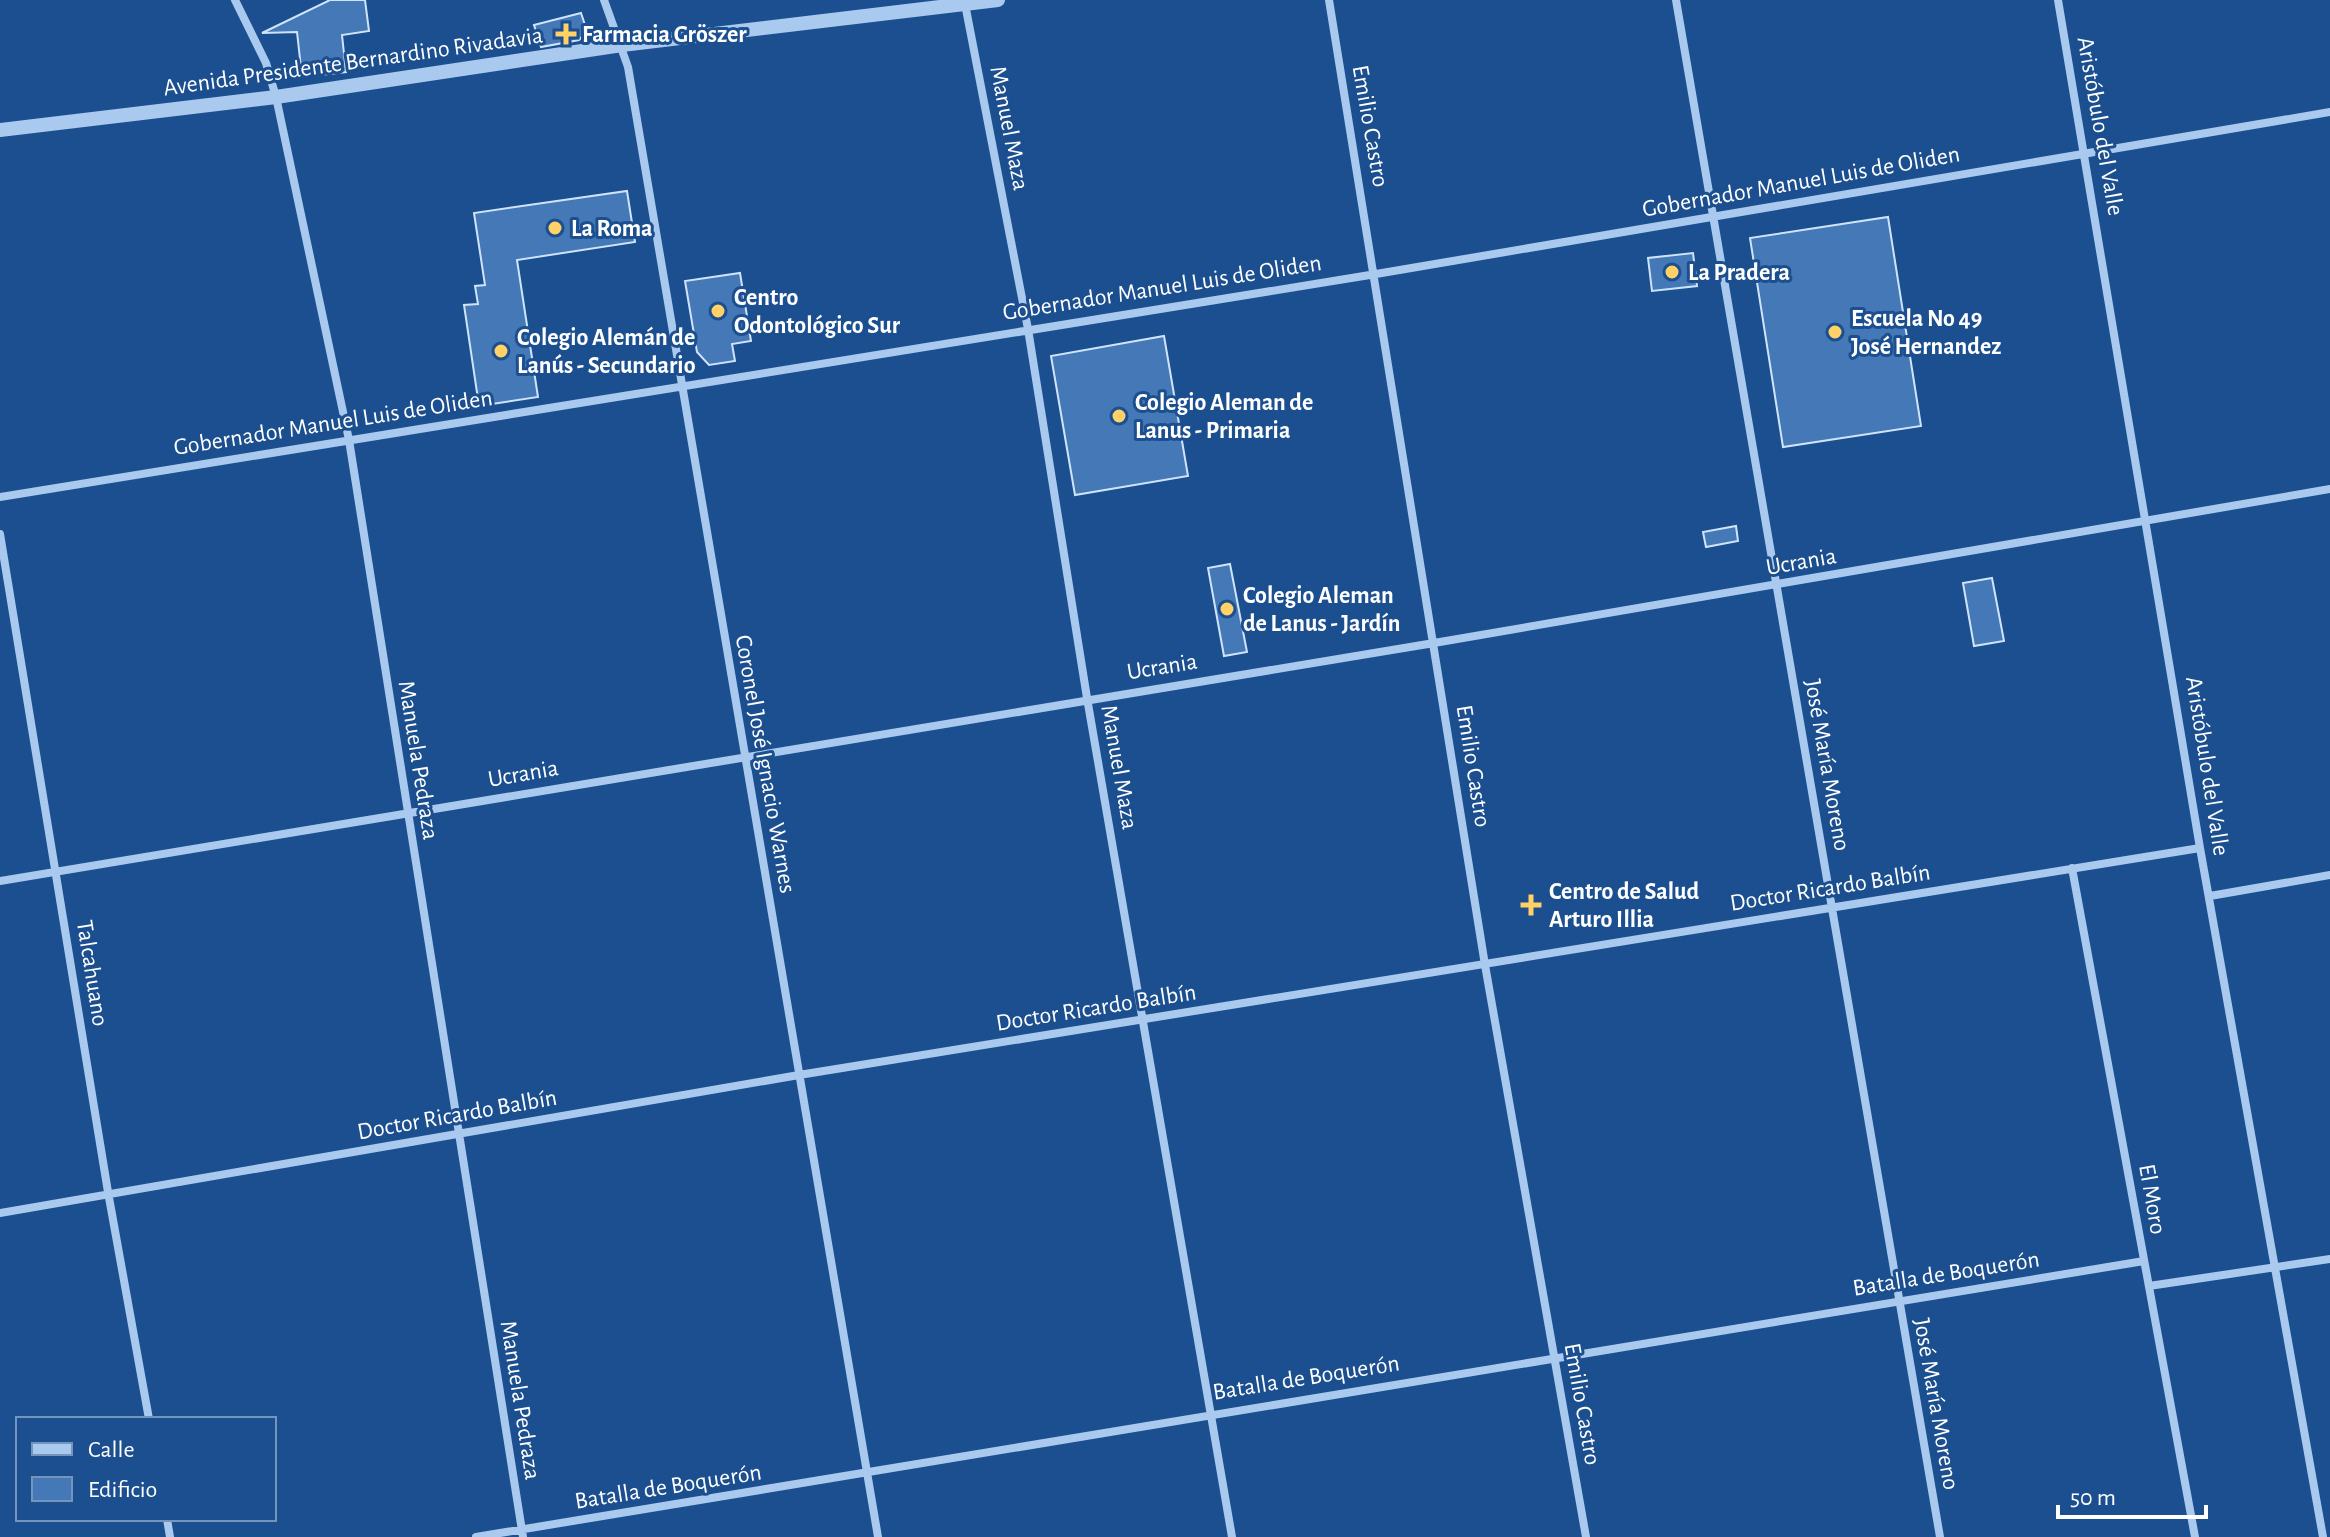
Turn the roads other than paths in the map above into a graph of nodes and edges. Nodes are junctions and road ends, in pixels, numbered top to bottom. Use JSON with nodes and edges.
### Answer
{"nodes":[{"id":1,"x":235,"y":0,"type":"edge"},
{"id":2,"x":604,"y":0,"type":"edge"},
{"id":3,"x":998,"y":0,"type":"edge"},
{"id":4,"x":1329,"y":0,"type":"edge"},
{"id":5,"x":1676,"y":0,"type":"edge"},
{"id":6,"x":2058,"y":0,"type":"edge"},
{"id":7,"x":965,"y":4,"type":"junction"},
{"id":8,"x":622,"y":45,"type":"junction"},
{"id":9,"x":276,"y":97,"type":"junction"},
{"id":10,"x":2330,"y":112,"type":"edge"},
{"id":11,"x":0,"y":130,"type":"edge"},
{"id":12,"x":2086,"y":153,"type":"junction"},
{"id":13,"x":1716,"y":216,"type":"junction"},
{"id":14,"x":1376,"y":274,"type":"junction"},
{"id":15,"x":1028,"y":329,"type":"junction"},
{"id":16,"x":680,"y":385,"type":"junction"},
{"id":17,"x":349,"y":440,"type":"junction"},
{"id":18,"x":2330,"y":489,"type":"edge"},
{"id":19,"x":0,"y":497,"type":"edge"},
{"id":20,"x":2147,"y":521,"type":"junction"},
{"id":21,"x":0,"y":534,"type":"edge"},
{"id":22,"x":1775,"y":586,"type":"junction"},
{"id":23,"x":1434,"y":643,"type":"junction"},
{"id":24,"x":1087,"y":698,"type":"junction"},
{"id":25,"x":744,"y":756,"type":"junction"},
{"id":26,"x":407,"y":812,"type":"junction"},
{"id":27,"x":2200,"y":848,"type":"junction"},
{"id":28,"x":2072,"y":868,"type":"junction"},
{"id":29,"x":56,"y":871,"type":"junction"},
{"id":30,"x":2330,"y":875,"type":"edge"},
{"id":31,"x":0,"y":881,"type":"edge"},
{"id":32,"x":2210,"y":896,"type":"junction"},
{"id":33,"x":1833,"y":905,"type":"junction"},
{"id":34,"x":1485,"y":965,"type":"junction"},
{"id":35,"x":1145,"y":1020,"type":"junction"},
{"id":36,"x":799,"y":1075,"type":"junction"},
{"id":37,"x":458,"y":1134,"type":"junction"},
{"id":38,"x":108,"y":1192,"type":"junction"},
{"id":39,"x":0,"y":1213,"type":"edge"},
{"id":40,"x":2330,"y":1259,"type":"edge"},
{"id":41,"x":2144,"y":1261,"type":"junction"},
{"id":42,"x":2276,"y":1267,"type":"junction"},
{"id":43,"x":2149,"y":1286,"type":"junction"},
{"id":44,"x":1899,"y":1301,"type":"junction"},
{"id":45,"x":1555,"y":1357,"type":"junction"},
{"id":46,"x":1211,"y":1413,"type":"junction"},
{"id":47,"x":149,"y":1417,"type":"edge"},
{"id":48,"x":867,"y":1474,"type":"junction"},
{"id":49,"x":522,"y":1533,"type":"edge"},
{"id":50,"x":476,"y":1537,"type":"edge"},
{"id":51,"x":878,"y":1537,"type":"edge"},
{"id":52,"x":1232,"y":1537,"type":"edge"},
{"id":53,"x":1586,"y":1537,"type":"edge"},
{"id":54,"x":1940,"y":1537,"type":"edge"},
{"id":55,"x":2195,"y":1537,"type":"edge"},
{"id":56,"x":2323,"y":1537,"type":"edge"}],
"edges":[{"from":1,"to":9,"type":"street","name":"Manuela Pedraza"},
{"from":2,"to":8,"type":"street","name":"Coronel José Ignacio Warnes"},
{"from":3,"to":7,"type":"street","name":"Avenida Presidente Bernardino Rivadavia"},
{"from":4,"to":14,"type":"street","name":"Emilio Castro"},
{"from":5,"to":13,"type":"street","name":"José María Moreno"},
{"from":6,"to":12,"type":"street","name":"Aristóbulo del Valle"},
{"from":7,"to":8,"type":"street","name":"Avenida Presidente Bernardino Rivadavia"},
{"from":7,"to":15,"type":"street","name":"Manuel Maza"},
{"from":8,"to":9,"type":"street","name":"Avenida Presidente Bernardino Rivadavia"},
{"from":8,"to":16,"type":"street","name":"Coronel José Ignacio Warnes"},
{"from":9,"to":11,"type":"street","name":"Avenida Presidente Bernardino Rivadavia"},
{"from":9,"to":17,"type":"street","name":"Manuela Pedraza"},
{"from":10,"to":12,"type":"street","name":"Gobernador Manuel Luis de Oliden"},
{"from":12,"to":13,"type":"street","name":"Gobernador Manuel Luis de Oliden"},
{"from":12,"to":20,"type":"street","name":"Aristóbulo del Valle"},
{"from":13,"to":14,"type":"street","name":"Gobernador Manuel Luis de Oliden"},
{"from":13,"to":22,"type":"street","name":"José María Moreno"},
{"from":14,"to":15,"type":"street","name":"Gobernador Manuel Luis de Oliden"},
{"from":14,"to":23,"type":"street","name":"Emilio Castro"},
{"from":15,"to":16,"type":"street","name":"Gobernador Manuel Luis de Oliden"},
{"from":15,"to":24,"type":"street","name":"Manuel Maza"},
{"from":16,"to":17,"type":"street","name":"Gobernador Manuel Luis de Oliden"},
{"from":16,"to":25,"type":"street","name":"Coronel José Ignacio Warnes"},
{"from":17,"to":19,"type":"street","name":"Gobernador Manuel Luis de Oliden"},
{"from":17,"to":26,"type":"street","name":"Manuela Pedraza"},
{"from":18,"to":20,"type":"street","name":"Ucrania"},
{"from":20,"to":22,"type":"street","name":"Ucrania"},
{"from":20,"to":27,"type":"street","name":"Aristóbulo del Valle"},
{"from":21,"to":29,"type":"street","name":"Talcahuano"},
{"from":22,"to":23,"type":"street","name":"Ucrania"},
{"from":22,"to":33,"type":"street","name":"José María Moreno"},
{"from":23,"to":24,"type":"street","name":"Ucrania"},
{"from":23,"to":34,"type":"street","name":"Emilio Castro"},
{"from":24,"to":25,"type":"street","name":"Ucrania"},
{"from":24,"to":35,"type":"street","name":"Manuel Maza"},
{"from":25,"to":26,"type":"street","name":"Ucrania"},
{"from":25,"to":36,"type":"street","name":"Coronel José Ignacio Warnes"},
{"from":26,"to":29,"type":"street","name":"Ucrania"},
{"from":26,"to":37,"type":"street","name":"Manuela Pedraza"},
{"from":27,"to":28,"type":"street","name":"Doctor Ricardo Balbín"},
{"from":27,"to":32,"type":"street","name":"Aristóbulo del Valle"},
{"from":28,"to":33,"type":"street","name":"Doctor Ricardo Balbín"},
{"from":28,"to":41,"type":"street","name":"El Moro"},
{"from":29,"to":31,"type":"street","name":"Ucrania"},
{"from":29,"to":38,"type":"street","name":"Talcahuano"},
{"from":30,"to":32,"type":"street"},
{"from":32,"to":42,"type":"street","name":"Aristóbulo del Valle"},
{"from":33,"to":34,"type":"street","name":"Doctor Ricardo Balbín"},
{"from":33,"to":44,"type":"street","name":"José María Moreno"},
{"from":34,"to":35,"type":"street","name":"Doctor Ricardo Balbín"},
{"from":34,"to":45,"type":"street","name":"Emilio Castro"},
{"from":35,"to":36,"type":"street","name":"Doctor Ricardo Balbín"},
{"from":35,"to":46,"type":"street","name":"Manuel Maza"},
{"from":36,"to":37,"type":"street","name":"Doctor Ricardo Balbín"},
{"from":36,"to":48,"type":"street","name":"Coronel José Ignacio Warnes"},
{"from":37,"to":38,"type":"street","name":"Doctor Ricardo Balbín"},
{"from":37,"to":49,"type":"street","name":"Manuela Pedraza"},
{"from":38,"to":39,"type":"street","name":"Doctor Ricardo Balbín"},
{"from":38,"to":47,"type":"street","name":"Talcahuano"},
{"from":40,"to":42,"type":"street"},
{"from":41,"to":43,"type":"street","name":"El Moro"},
{"from":41,"to":44,"type":"street","name":"Batalla de Boquerón"},
{"from":42,"to":43,"type":"street"},
{"from":42,"to":56,"type":"street","name":"Aristóbulo del Valle"},
{"from":43,"to":55,"type":"street","name":"El Moro"},
{"from":44,"to":45,"type":"street","name":"Batalla de Boquerón"},
{"from":44,"to":54,"type":"street","name":"José María Moreno"},
{"from":45,"to":46,"type":"street","name":"Batalla de Boquerón"},
{"from":45,"to":53,"type":"street","name":"Emilio Castro"},
{"from":46,"to":48,"type":"street","name":"Batalla de Boquerón"},
{"from":46,"to":52,"type":"street","name":"Manuel Maza"},
{"from":48,"to":49,"type":"street","name":"Batalla de Boquerón"},
{"from":48,"to":51,"type":"street","name":"Coronel José Ignacio Warnes"},
{"from":49,"to":50,"type":"street","name":"Batalla de Boquerón"}]}
